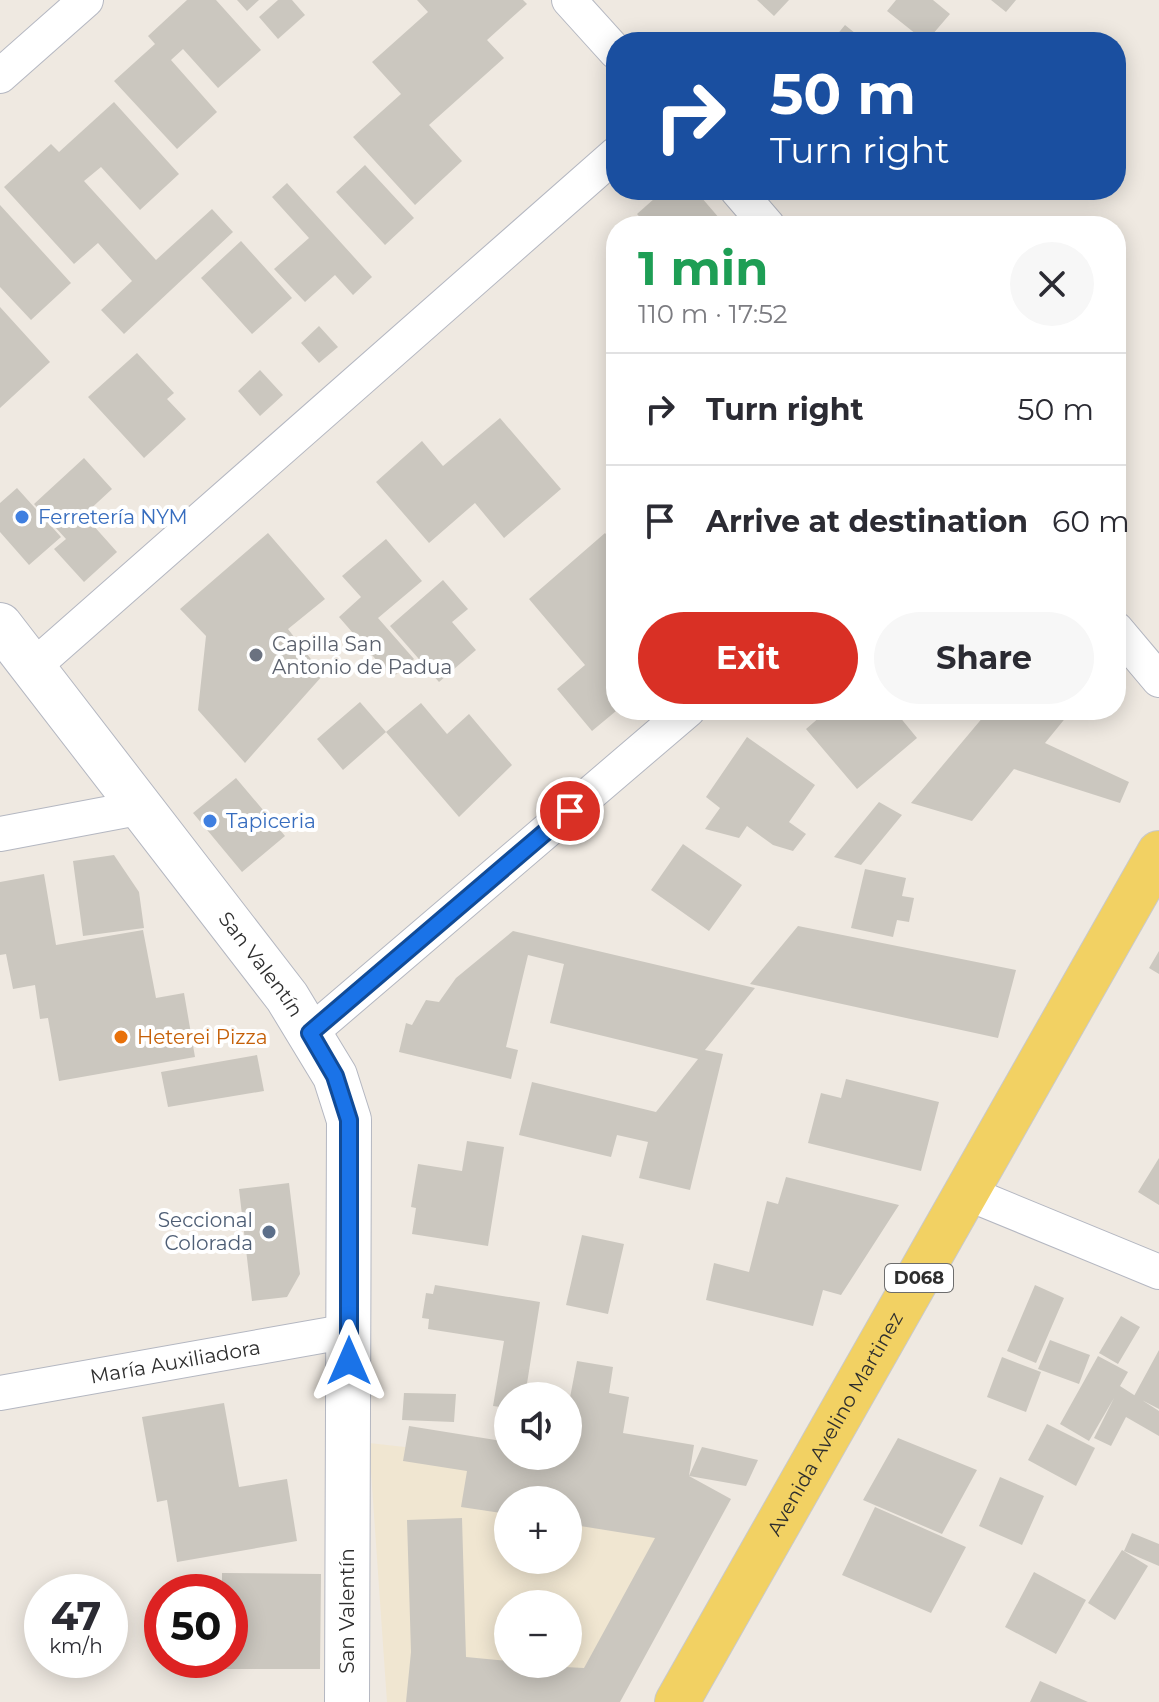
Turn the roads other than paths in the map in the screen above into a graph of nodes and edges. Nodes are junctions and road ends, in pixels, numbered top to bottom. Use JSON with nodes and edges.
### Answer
{"nodes":[{"id":1,"x":86,"y":0,"type":"edge"},
{"id":2,"x":569,"y":0,"type":"edge"},
{"id":3,"x":606,"y":41,"type":"edge"},
{"id":4,"x":0,"y":76,"type":"edge"},
{"id":5,"x":606,"y":163,"type":"edge"},
{"id":6,"x":746,"y":200,"type":"edge"},
{"id":7,"x":759,"y":216,"type":"edge"},
{"id":8,"x":0,"y":625,"type":"edge"},
{"id":9,"x":1126,"y":641,"type":"edge"},
{"id":10,"x":33,"y":667,"type":"junction"},
{"id":11,"x":1159,"y":680,"type":"edge"},
{"id":12,"x":676,"y":720,"type":"edge"},
{"id":13,"x":143,"y":807,"type":"junction"},
{"id":14,"x":0,"y":834,"type":"edge"},
{"id":15,"x":1159,"y":853,"type":"edge"},
{"id":16,"x":310,"y":1033,"type":"junction"},
{"id":17,"x":967,"y":1193,"type":"junction"},
{"id":18,"x":1159,"y":1272,"type":"edge"},
{"id":19,"x":349,"y":1331,"type":"junction"},
{"id":20,"x":0,"y":1393,"type":"edge"},
{"id":21,"x":347,"y":1702,"type":"edge"},
{"id":22,"x":677,"y":1702,"type":"edge"}],
"edges":[{"from":1,"to":4,"type":"street"},
{"from":2,"to":3,"type":"street"},
{"from":5,"to":10,"type":"street"},
{"from":6,"to":7,"type":"street"},
{"from":8,"to":10,"type":"main road","name":"San Valentín"},
{"from":9,"to":11,"type":"street"},
{"from":10,"to":13,"type":"main road","name":"San Valentín"},
{"from":12,"to":16,"type":"street"},
{"from":13,"to":14,"type":"street"},
{"from":13,"to":16,"type":"main road","name":"San Valentín"},
{"from":15,"to":17,"type":"main road","name":"Avenida Avelino Martinez","number":"D068"},
{"from":16,"to":19,"type":"main road","name":"San Valentín"},
{"from":17,"to":18,"type":"street"},
{"from":17,"to":22,"type":"main road","name":"Avenida Avelino Martinez","number":"D068"},
{"from":19,"to":20,"type":"street","name":"María Auxiliadora"},
{"from":19,"to":21,"type":"main road","name":"San Valentín"}]}
